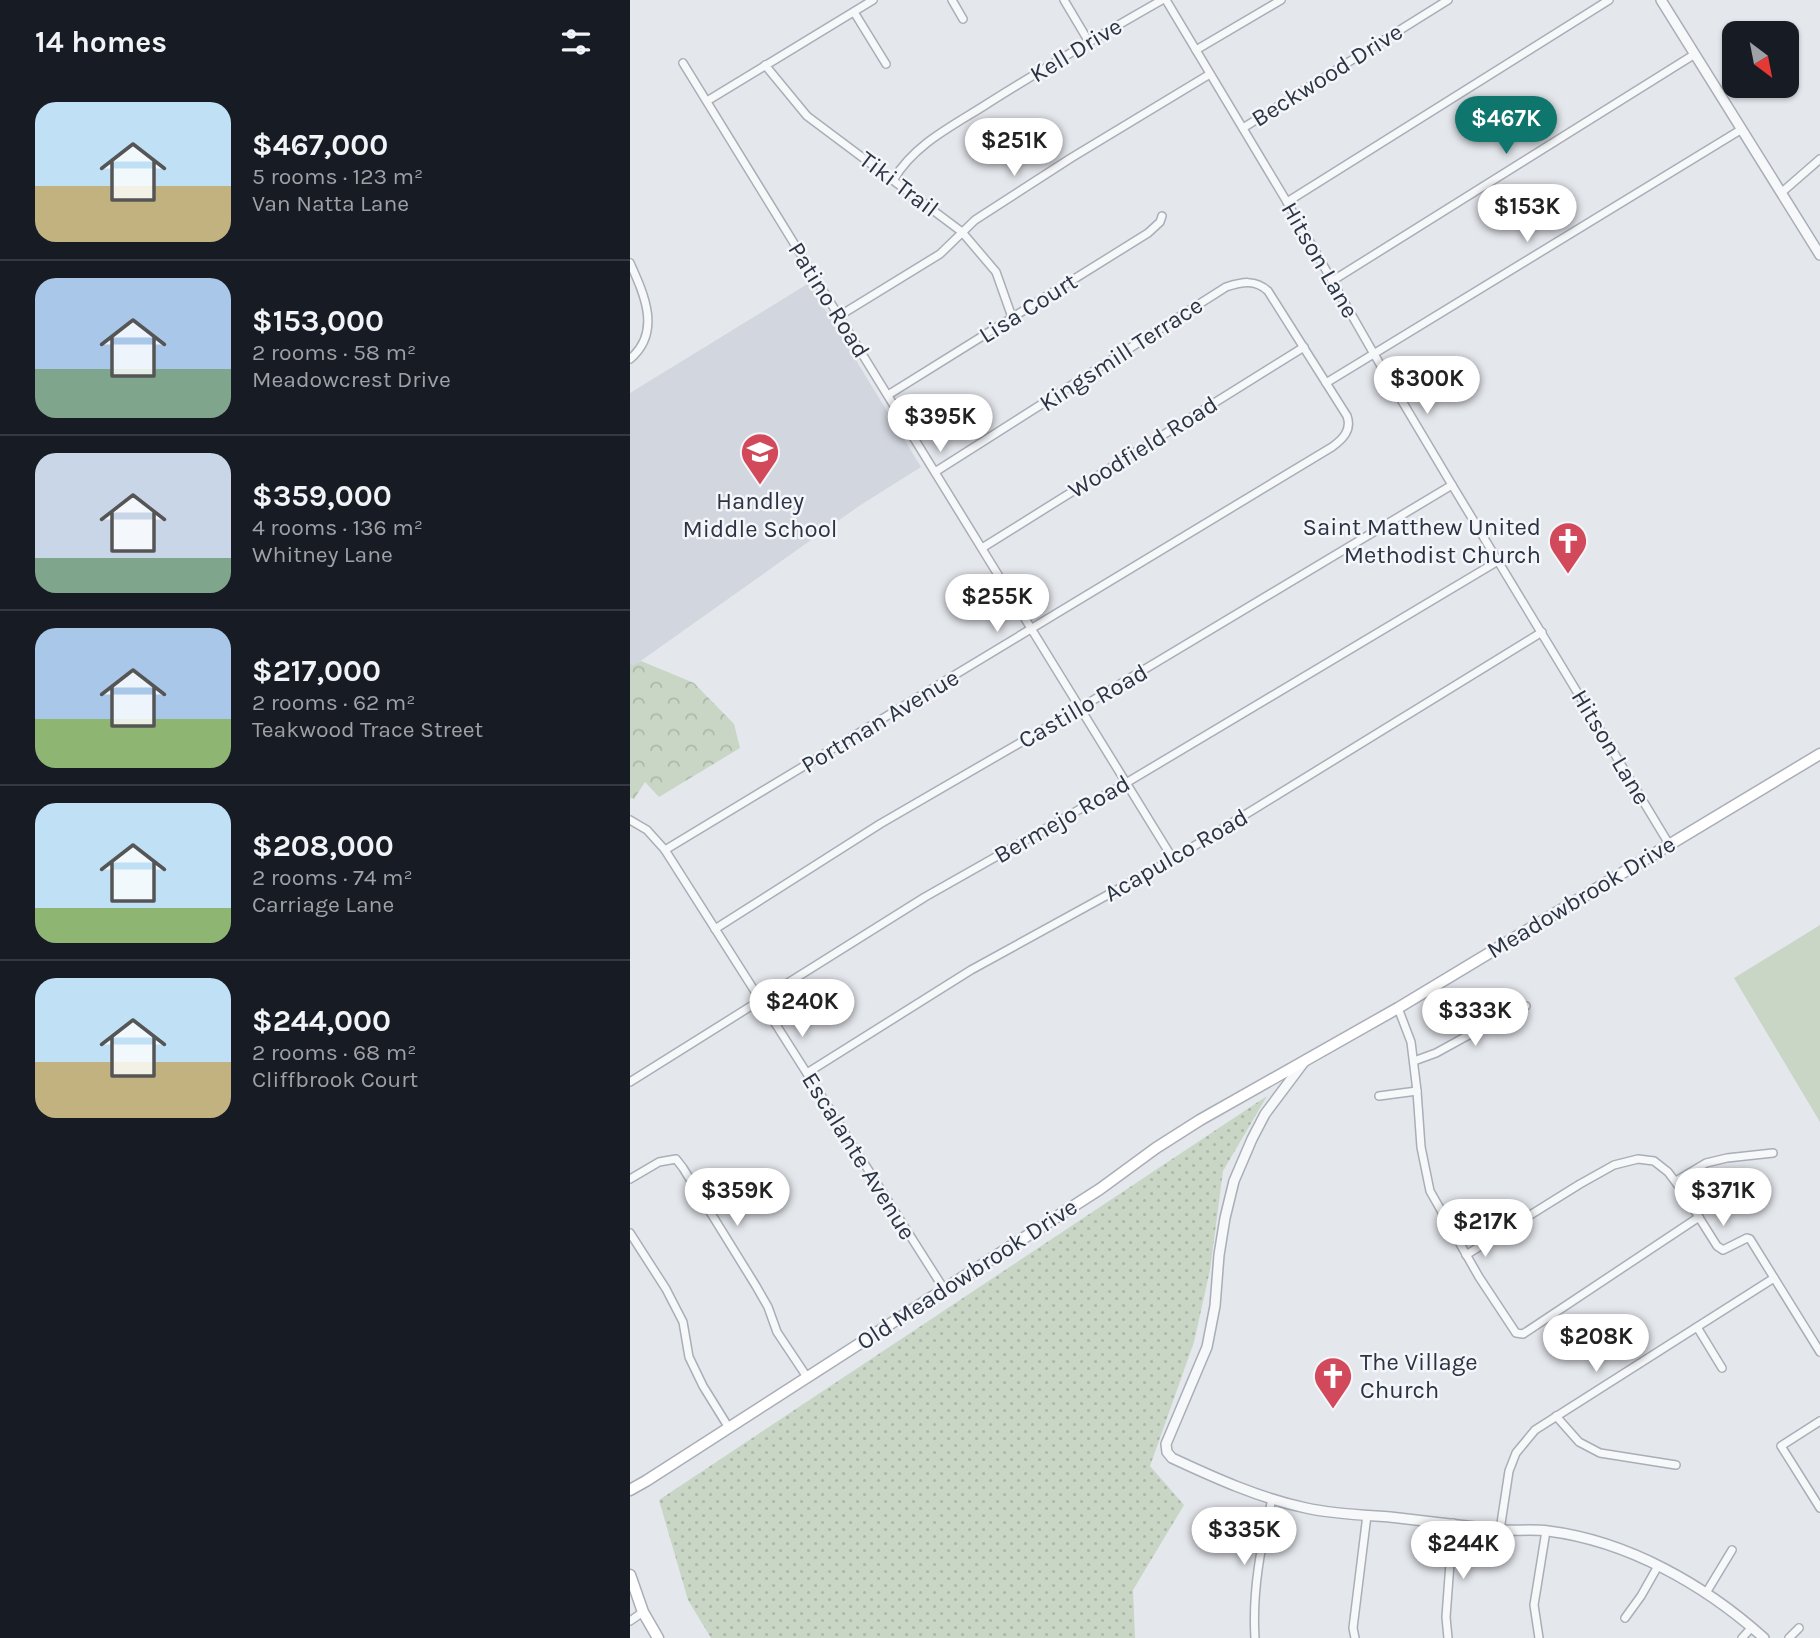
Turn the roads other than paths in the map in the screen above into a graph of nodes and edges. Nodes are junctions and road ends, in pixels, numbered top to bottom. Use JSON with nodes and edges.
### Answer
{"nodes":[{"id":1,"x":873,"y":0,"type":"edge"},
{"id":2,"x":952,"y":0,"type":"edge"},
{"id":3,"x":1064,"y":0,"type":"edge"},
{"id":4,"x":1164,"y":0,"type":"edge"},
{"id":5,"x":1281,"y":0,"type":"edge"},
{"id":6,"x":1448,"y":0,"type":"edge"},
{"id":7,"x":1609,"y":0,"type":"edge"},
{"id":8,"x":1666,"y":2,"type":"edge"},
{"id":9,"x":854,"y":12,"type":"junction"},
{"id":10,"x":963,"y":19,"type":"dead end"},
{"id":11,"x":1089,"y":42,"type":"junction"},
{"id":12,"x":1196,"y":50,"type":"junction"},
{"id":13,"x":1695,"y":54,"type":"junction"},
{"id":14,"x":683,"y":63,"type":"dead end"},
{"id":15,"x":886,"y":64,"type":"dead end"},
{"id":16,"x":765,"y":65,"type":"junction"},
{"id":17,"x":1210,"y":74,"type":"junction"},
{"id":18,"x":707,"y":101,"type":"junction"},
{"id":19,"x":1243,"y":128,"type":"junction"},
{"id":20,"x":1741,"y":129,"type":"junction"},
{"id":21,"x":1820,"y":159,"type":"edge"},
{"id":22,"x":894,"y":180,"type":"junction"},
{"id":23,"x":1781,"y":193,"type":"junction"},
{"id":24,"x":1287,"y":202,"type":"junction"},
{"id":25,"x":1162,"y":216,"type":"dead end"},
{"id":26,"x":962,"y":232,"type":"junction"},
{"id":27,"x":1820,"y":255,"type":"edge"},
{"id":28,"x":630,"y":263,"type":"edge"},
{"id":29,"x":1332,"y":281,"type":"junction"},
{"id":30,"x":839,"y":316,"type":"junction"},
{"id":31,"x":1012,"y":317,"type":"junction"},
{"id":32,"x":1304,"y":346,"type":"junction"},
{"id":33,"x":1374,"y":354,"type":"junction"},
{"id":34,"x":630,"y":359,"type":"edge"},
{"id":35,"x":1326,"y":383,"type":"junction"},
{"id":36,"x":888,"y":395,"type":"junction"},
{"id":37,"x":935,"y":472,"type":"junction"},
{"id":38,"x":1452,"y":485,"type":"junction"},
{"id":39,"x":982,"y":548,"type":"junction"},
{"id":40,"x":1498,"y":561,"type":"junction"},
{"id":41,"x":1032,"y":629,"type":"junction"},
{"id":42,"x":1542,"y":632,"type":"junction"},
{"id":43,"x":1080,"y":708,"type":"junction"},
{"id":44,"x":1820,"y":754,"type":"edge"},
{"id":45,"x":1126,"y":783,"type":"junction"},
{"id":46,"x":630,"y":820,"type":"edge"},
{"id":47,"x":1669,"y":844,"type":"junction"},
{"id":48,"x":665,"y":850,"type":"junction"},
{"id":49,"x":1173,"y":859,"type":"junction"},
{"id":50,"x":715,"y":929,"type":"junction"},
{"id":51,"x":761,"y":1000,"type":"junction"},
{"id":52,"x":1527,"y":1006,"type":"dead end"},
{"id":53,"x":1398,"y":1008,"type":"junction"},
{"id":54,"x":1305,"y":1061,"type":"junction"},
{"id":55,"x":1414,"y":1061,"type":"junction"},
{"id":56,"x":807,"y":1073,"type":"junction"},
{"id":57,"x":630,"y":1082,"type":"edge"},
{"id":58,"x":1417,"y":1091,"type":"junction"},
{"id":59,"x":1378,"y":1096,"type":"dead end"},
{"id":60,"x":1773,"y":1153,"type":"dead end"},
{"id":61,"x":630,"y":1179,"type":"edge"},
{"id":62,"x":1676,"y":1181,"type":"junction"},
{"id":63,"x":1699,"y":1217,"type":"junction"},
{"id":64,"x":630,"y":1233,"type":"edge"},
{"id":65,"x":1466,"y":1255,"type":"junction"},
{"id":66,"x":1774,"y":1278,"type":"junction"},
{"id":67,"x":944,"y":1289,"type":"junction"},
{"id":68,"x":1697,"y":1327,"type":"junction"},
{"id":69,"x":1820,"y":1352,"type":"edge"},
{"id":70,"x":1722,"y":1368,"type":"dead end"},
{"id":71,"x":807,"y":1377,"type":"junction"},
{"id":72,"x":1556,"y":1416,"type":"junction"},
{"id":73,"x":1820,"y":1421,"type":"edge"},
{"id":74,"x":729,"y":1428,"type":"junction"},
{"id":75,"x":1676,"y":1465,"type":"dead end"},
{"id":76,"x":630,"y":1490,"type":"edge"},
{"id":77,"x":1272,"y":1499,"type":"junction"},
{"id":78,"x":1820,"y":1507,"type":"edge"},
{"id":79,"x":1367,"y":1515,"type":"junction"},
{"id":80,"x":1453,"y":1524,"type":"junction"},
{"id":81,"x":1500,"y":1530,"type":"junction"},
{"id":82,"x":1546,"y":1531,"type":"junction"},
{"id":83,"x":1732,"y":1550,"type":"dead end"},
{"id":84,"x":1658,"y":1566,"type":"junction"},
{"id":85,"x":630,"y":1575,"type":"edge"},
{"id":86,"x":1706,"y":1593,"type":"junction"},
{"id":87,"x":643,"y":1612,"type":"junction"},
{"id":88,"x":1625,"y":1618,"type":"dead end"},
{"id":89,"x":630,"y":1621,"type":"edge"},
{"id":90,"x":1752,"y":1627,"type":"junction"},
{"id":91,"x":1799,"y":1628,"type":"dead end"},
{"id":92,"x":658,"y":1638,"type":"edge"},
{"id":93,"x":1255,"y":1638,"type":"edge"},
{"id":94,"x":1355,"y":1638,"type":"edge"},
{"id":95,"x":1448,"y":1638,"type":"edge"},
{"id":96,"x":1539,"y":1638,"type":"edge"},
{"id":97,"x":1742,"y":1638,"type":"edge"},
{"id":98,"x":1764,"y":1638,"type":"edge"},
{"id":99,"x":1789,"y":1638,"type":"edge"}],
"edges":[{"from":1,"to":9,"type":"street"},
{"from":2,"to":10,"type":"street"},
{"from":3,"to":11,"type":"street"},
{"from":4,"to":11,"type":"street","name":"Kell Drive"},
{"from":4,"to":12,"type":"street","name":"Hitson Lane"},
{"from":5,"to":12,"type":"street"},
{"from":6,"to":19,"type":"street","name":"Beckwood Drive"},
{"from":7,"to":24,"type":"street"},
{"from":8,"to":13,"type":"street"},
{"from":9,"to":15,"type":"street"},
{"from":9,"to":16,"type":"street"},
{"from":11,"to":22,"type":"street","name":"Kell Drive"},
{"from":12,"to":17,"type":"street","name":"Hitson Lane"},
{"from":13,"to":20,"type":"street"},
{"from":13,"to":29,"type":"street"},
{"from":14,"to":18,"type":"street","name":"Patino Road"},
{"from":16,"to":18,"type":"street"},
{"from":16,"to":22,"type":"street","name":"Tiki Trail"},
{"from":17,"to":19,"type":"street","name":"Hitson Lane"},
{"from":17,"to":26,"type":"street"},
{"from":18,"to":30,"type":"street","name":"Patino Road"},
{"from":19,"to":24,"type":"street","name":"Hitson Lane"},
{"from":20,"to":23,"type":"street"},
{"from":20,"to":33,"type":"street"},
{"from":21,"to":23,"type":"street"},
{"from":22,"to":26,"type":"street","name":"Tiki Trail"},
{"from":23,"to":27,"type":"street"},
{"from":24,"to":29,"type":"street","name":"Hitson Lane"},
{"from":25,"to":31,"type":"street","name":"Lisa Court"},
{"from":26,"to":30,"type":"street"},
{"from":26,"to":31,"type":"street","name":"Tiki Trail"},
{"from":28,"to":34,"type":"street"},
{"from":29,"to":33,"type":"street","name":"Hitson Lane"},
{"from":30,"to":36,"type":"street","name":"Patino Road"},
{"from":31,"to":36,"type":"street","name":"Lisa Court"},
{"from":32,"to":35,"type":"street"},
{"from":32,"to":37,"type":"street","name":"Kingsmill Terrace"},
{"from":32,"to":39,"type":"street","name":"Woodfield Road"},
{"from":33,"to":35,"type":"street"},
{"from":33,"to":38,"type":"street","name":"Hitson Lane"},
{"from":35,"to":41,"type":"street","name":"Portman Avenue"},
{"from":36,"to":37,"type":"street","name":"Patino Road"},
{"from":37,"to":39,"type":"street","name":"Patino Road"},
{"from":38,"to":40,"type":"street","name":"Hitson Lane"},
{"from":38,"to":43,"type":"street","name":"Castillo Road"},
{"from":39,"to":41,"type":"street","name":"Patino Road"},
{"from":40,"to":42,"type":"street","name":"Hitson Lane"},
{"from":40,"to":45,"type":"street","name":"Bermejo Road"},
{"from":41,"to":43,"type":"street","name":"Patino Road"},
{"from":41,"to":48,"type":"street","name":"Portman Avenue"},
{"from":42,"to":47,"type":"street","name":"Hitson Lane"},
{"from":42,"to":49,"type":"street","name":"Acapulco Road"},
{"from":43,"to":45,"type":"street","name":"Patino Road"},
{"from":43,"to":50,"type":"street","name":"Castillo Road"},
{"from":44,"to":47,"type":"main road","name":"Meadowbrook Drive"},
{"from":45,"to":49,"type":"street","name":"Patino Road"},
{"from":45,"to":51,"type":"street","name":"Bermejo Road"},
{"from":46,"to":48,"type":"street","name":"Escalante Avenue"},
{"from":47,"to":53,"type":"main road","name":"Meadowbrook Drive"},
{"from":48,"to":50,"type":"street","name":"Escalante Avenue"},
{"from":49,"to":56,"type":"street","name":"Acapulco Road"},
{"from":50,"to":51,"type":"street","name":"Escalante Avenue"},
{"from":51,"to":56,"type":"street","name":"Escalante Avenue"},
{"from":51,"to":57,"type":"street","name":"Bermejo Road"},
{"from":52,"to":55,"type":"street"},
{"from":53,"to":54,"type":"main road","name":"Meadowbrook Drive"},
{"from":53,"to":55,"type":"street"},
{"from":54,"to":67,"type":"main road","name":"Old Meadowbrook Drive"},
{"from":54,"to":77,"type":"street"},
{"from":55,"to":58,"type":"street"},
{"from":56,"to":67,"type":"street","name":"Escalante Avenue"},
{"from":58,"to":59,"type":"street"},
{"from":58,"to":65,"type":"street"},
{"from":60,"to":62,"type":"street"},
{"from":61,"to":71,"type":"street"},
{"from":62,"to":63,"type":"street"},
{"from":62,"to":65,"type":"street"},
{"from":63,"to":65,"type":"street"},
{"from":63,"to":66,"type":"street"},
{"from":64,"to":74,"type":"street"},
{"from":66,"to":68,"type":"street"},
{"from":66,"to":69,"type":"street"},
{"from":67,"to":71,"type":"main road","name":"Old Meadowbrook Drive"},
{"from":68,"to":70,"type":"street"},
{"from":68,"to":72,"type":"street"},
{"from":71,"to":74,"type":"main road","name":"Old Meadowbrook Drive"},
{"from":72,"to":75,"type":"street"},
{"from":72,"to":81,"type":"street"},
{"from":73,"to":78,"type":"street"},
{"from":74,"to":76,"type":"main road","name":"Old Meadowbrook Drive"},
{"from":77,"to":79,"type":"street"},
{"from":77,"to":93,"type":"street"},
{"from":79,"to":80,"type":"street"},
{"from":79,"to":94,"type":"street"},
{"from":80,"to":81,"type":"street"},
{"from":80,"to":95,"type":"street"},
{"from":81,"to":82,"type":"street"},
{"from":82,"to":84,"type":"street"},
{"from":82,"to":96,"type":"street"},
{"from":83,"to":86,"type":"street"},
{"from":84,"to":86,"type":"street"},
{"from":84,"to":88,"type":"street"},
{"from":85,"to":87,"type":"main road"},
{"from":86,"to":90,"type":"street"},
{"from":87,"to":89,"type":"street"},
{"from":87,"to":92,"type":"main road"},
{"from":90,"to":97,"type":"street"},
{"from":90,"to":98,"type":"street"},
{"from":91,"to":99,"type":"street"}]}
